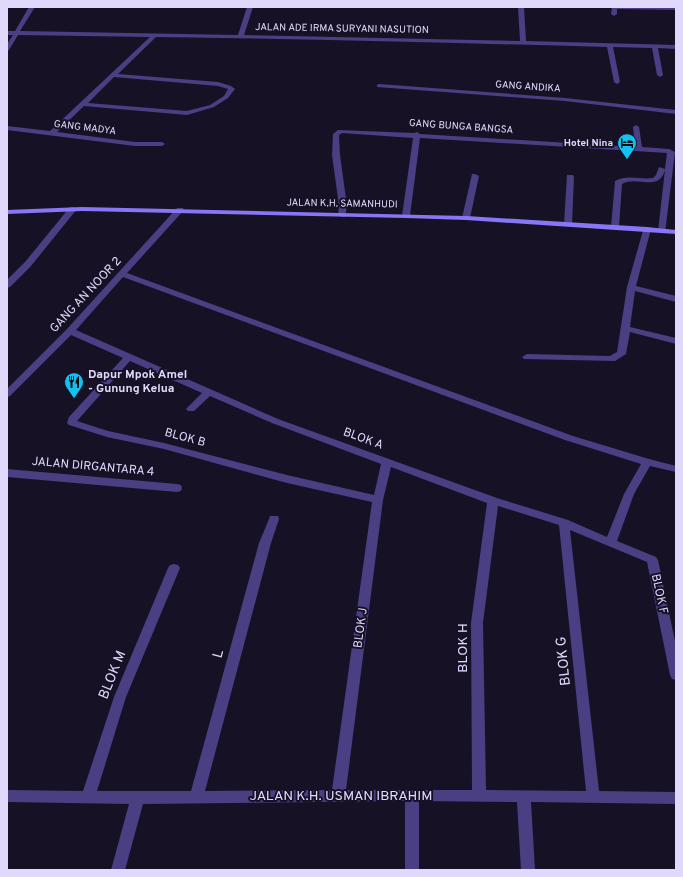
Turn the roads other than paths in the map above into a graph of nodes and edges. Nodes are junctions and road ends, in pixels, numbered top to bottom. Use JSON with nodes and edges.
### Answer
{"nodes":[{"id":1,"x":32,"y":7,"type":"edge"},
{"id":2,"x":250,"y":7,"type":"edge"},
{"id":3,"x":521,"y":7,"type":"edge"},
{"id":4,"x":676,"y":8,"type":"edge"},
{"id":5,"x":614,"y":14,"type":"dead end"},
{"id":6,"x":7,"y":33,"type":"edge"},
{"id":7,"x":16,"y":33,"type":"junction"},
{"id":8,"x":156,"y":34,"type":"junction"},
{"id":9,"x":241,"y":36,"type":"junction"},
{"id":10,"x":9,"y":42,"type":"edge"},
{"id":11,"x":523,"y":44,"type":"junction"},
{"id":12,"x":610,"y":46,"type":"junction"},
{"id":13,"x":655,"y":47,"type":"junction"},
{"id":14,"x":676,"y":48,"type":"edge"},
{"id":15,"x":7,"y":49,"type":"edge"},
{"id":16,"x":112,"y":75,"type":"junction"},
{"id":17,"x":660,"y":75,"type":"dead end"},
{"id":18,"x":616,"y":82,"type":"dead end"},
{"id":19,"x":379,"y":86,"type":"dead end"},
{"id":20,"x":82,"y":104,"type":"junction"},
{"id":21,"x":676,"y":112,"type":"edge"},
{"id":22,"x":636,"y":127,"type":"dead end"},
{"id":23,"x":7,"y":128,"type":"edge"},
{"id":24,"x":51,"y":134,"type":"junction"},
{"id":25,"x":417,"y":134,"type":"junction"},
{"id":26,"x":162,"y":144,"type":"dead end"},
{"id":27,"x":639,"y":148,"type":"junction"},
{"id":28,"x":662,"y":169,"type":"dead end"},
{"id":29,"x":475,"y":176,"type":"dead end"},
{"id":30,"x":570,"y":177,"type":"dead end"},
{"id":31,"x":73,"y":209,"type":"junction"},
{"id":32,"x":180,"y":210,"type":"junction"},
{"id":33,"x":7,"y":212,"type":"edge"},
{"id":34,"x":342,"y":215,"type":"junction"},
{"id":35,"x":406,"y":216,"type":"junction"},
{"id":36,"x":466,"y":218,"type":"junction"},
{"id":37,"x":568,"y":224,"type":"junction"},
{"id":38,"x":615,"y":227,"type":"junction"},
{"id":39,"x":647,"y":229,"type":"junction"},
{"id":40,"x":662,"y":231,"type":"junction"},
{"id":41,"x":676,"y":232,"type":"edge"},
{"id":42,"x":122,"y":274,"type":"junction"},
{"id":43,"x":7,"y":285,"type":"edge"},
{"id":44,"x":631,"y":288,"type":"junction"},
{"id":45,"x":676,"y":299,"type":"edge"},
{"id":46,"x":625,"y":328,"type":"junction"},
{"id":47,"x":70,"y":330,"type":"junction"},
{"id":48,"x":676,"y":342,"type":"edge"},
{"id":49,"x":130,"y":356,"type":"junction"},
{"id":50,"x":527,"y":357,"type":"dead end"},
{"id":51,"x":209,"y":391,"type":"junction"},
{"id":52,"x":7,"y":393,"type":"edge"},
{"id":53,"x":191,"y":409,"type":"dead end"},
{"id":54,"x":387,"y":462,"type":"junction"},
{"id":55,"x":647,"y":462,"type":"junction"},
{"id":56,"x":676,"y":469,"type":"edge"},
{"id":57,"x":7,"y":473,"type":"edge"},
{"id":58,"x":177,"y":488,"type":"dead end"},
{"id":59,"x":378,"y":500,"type":"junction"},
{"id":60,"x":493,"y":501,"type":"junction"},
{"id":61,"x":274,"y":518,"type":"dead end"},
{"id":62,"x":564,"y":523,"type":"junction"},
{"id":63,"x":611,"y":541,"type":"junction"},
{"id":64,"x":652,"y":560,"type":"joint"},
{"id":65,"x":174,"y":568,"type":"dead end"},
{"id":66,"x":676,"y":675,"type":"edge"},
{"id":67,"x":338,"y":795,"type":"junction"},
{"id":68,"x":412,"y":795,"type":"junction"},
{"id":69,"x":7,"y":796,"type":"edge"},
{"id":70,"x":480,"y":796,"type":"junction"},
{"id":71,"x":524,"y":796,"type":"junction"},
{"id":72,"x":88,"y":797,"type":"junction"},
{"id":73,"x":593,"y":797,"type":"junction"},
{"id":74,"x":138,"y":798,"type":"junction"},
{"id":75,"x":196,"y":798,"type":"junction"},
{"id":76,"x":676,"y":798,"type":"edge"},
{"id":77,"x":118,"y":870,"type":"edge"},
{"id":78,"x":412,"y":870,"type":"edge"},
{"id":79,"x":528,"y":870,"type":"edge"}],
"edges":[{"from":1,"to":7,"type":"street"},
{"from":2,"to":9,"type":"street"},
{"from":3,"to":11,"type":"street"},
{"from":4,"to":5,"type":"street"},
{"from":6,"to":7,"type":"street","name":"JALAN ADE IRMA SURYANI NASUTION"},
{"from":7,"to":8,"type":"street","name":"JALAN ADE IRMA SURYANI NASUTION"},
{"from":7,"to":10,"type":"street"},
{"from":8,"to":9,"type":"street","name":"JALAN ADE IRMA SURYANI NASUTION"},
{"from":8,"to":16,"type":"street"},
{"from":9,"to":11,"type":"street","name":"JALAN ADE IRMA SURYANI NASUTION"},
{"from":10,"to":15,"type":"street"},
{"from":11,"to":12,"type":"street","name":"JALAN ADE IRMA SURYANI NASUTION"},
{"from":12,"to":13,"type":"street","name":"JALAN ADE IRMA SURYANI NASUTION"},
{"from":12,"to":18,"type":"street"},
{"from":13,"to":14,"type":"street","name":"JALAN ADE IRMA SURYANI NASUTION"},
{"from":13,"to":17,"type":"street"},
{"from":16,"to":20,"type":"street"},
{"from":16,"to":20,"type":"street"},
{"from":19,"to":21,"type":"street","name":"GANG ANDIKA"},
{"from":20,"to":24,"type":"street"},
{"from":22,"to":27,"type":"street"},
{"from":23,"to":24,"type":"street","name":"GANG MADYA"},
{"from":24,"to":26,"type":"street","name":"GANG MADYA"},
{"from":25,"to":27,"type":"street","name":"GANG BUNGA BANGSA"},
{"from":25,"to":34,"type":"street","name":"GANG BUNGA BANGSA"},
{"from":25,"to":35,"type":"street"},
{"from":27,"to":40,"type":"street","name":"GANG BUNGA BANGSA"},
{"from":28,"to":38,"type":"street"},
{"from":29,"to":36,"type":"street"},
{"from":30,"to":37,"type":"street"},
{"from":31,"to":32,"type":"street","name":"JALAN K.H. SAMANHUDI"},
{"from":31,"to":33,"type":"street","name":"JALAN K.H. SAMANHUDI"},
{"from":31,"to":43,"type":"street"},
{"from":32,"to":34,"type":"street","name":"JALAN K.H. SAMANHUDI"},
{"from":32,"to":42,"type":"street","name":"GANG AN NOOR 2"},
{"from":34,"to":35,"type":"street","name":"JALAN K.H. SAMANHUDI"},
{"from":35,"to":36,"type":"street","name":"JALAN K.H. SAMANHUDI"},
{"from":36,"to":37,"type":"street","name":"JALAN K.H. SAMANHUDI"},
{"from":37,"to":38,"type":"street","name":"JALAN K.H. SAMANHUDI"},
{"from":38,"to":39,"type":"street","name":"JALAN K.H. SAMANHUDI"},
{"from":39,"to":40,"type":"street","name":"JALAN K.H. SAMANHUDI"},
{"from":39,"to":44,"type":"street"},
{"from":40,"to":41,"type":"street","name":"JALAN K.H. SAMANHUDI"},
{"from":42,"to":47,"type":"street","name":"GANG AN NOOR 2"},
{"from":42,"to":55,"type":"street"},
{"from":44,"to":45,"type":"street"},
{"from":44,"to":46,"type":"street"},
{"from":46,"to":48,"type":"street"},
{"from":46,"to":50,"type":"street"},
{"from":47,"to":49,"type":"street","name":"BLOK A"},
{"from":47,"to":52,"type":"street","name":"GANG AN NOOR 2"},
{"from":49,"to":51,"type":"street","name":"BLOK A"},
{"from":49,"to":59,"type":"street","name":"BLOK B"},
{"from":51,"to":53,"type":"street"},
{"from":51,"to":54,"type":"street","name":"BLOK A"},
{"from":54,"to":59,"type":"street","name":"BLOK J"},
{"from":54,"to":60,"type":"street","name":"BLOK A"},
{"from":55,"to":56,"type":"street"},
{"from":55,"to":63,"type":"street"},
{"from":57,"to":58,"type":"street","name":"JALAN DIRGANTARA 4"},
{"from":59,"to":67,"type":"street","name":"BLOK J"},
{"from":60,"to":62,"type":"street","name":"BLOK A"},
{"from":60,"to":70,"type":"street","name":"BLOK H"},
{"from":61,"to":75,"type":"street","name":"L"},
{"from":62,"to":63,"type":"street","name":"BLOK A"},
{"from":62,"to":73,"type":"street","name":"BLOK G"},
{"from":63,"to":64,"type":"street","name":"BLOK A"},
{"from":64,"to":66,"type":"street","name":"BLOK F"},
{"from":65,"to":72,"type":"street","name":"BLOK M"},
{"from":67,"to":68,"type":"street","name":"JALAN K.H. USMAN IBRAHIM"},
{"from":67,"to":75,"type":"street","name":"JALAN K.H. USMAN IBRAHIM"},
{"from":68,"to":70,"type":"street","name":"JALAN K.H. USMAN IBRAHIM"},
{"from":68,"to":78,"type":"street"},
{"from":69,"to":72,"type":"street","name":"JALAN K.H. USMAN IBRAHIM"},
{"from":70,"to":71,"type":"street","name":"JALAN K.H. USMAN IBRAHIM"},
{"from":71,"to":73,"type":"street","name":"JALAN K.H. USMAN IBRAHIM"},
{"from":71,"to":79,"type":"street"},
{"from":72,"to":74,"type":"street","name":"JALAN K.H. USMAN IBRAHIM"},
{"from":73,"to":76,"type":"street","name":"JALAN K.H. USMAN IBRAHIM"},
{"from":74,"to":75,"type":"street","name":"JALAN K.H. USMAN IBRAHIM"},
{"from":74,"to":77,"type":"street"}]}
